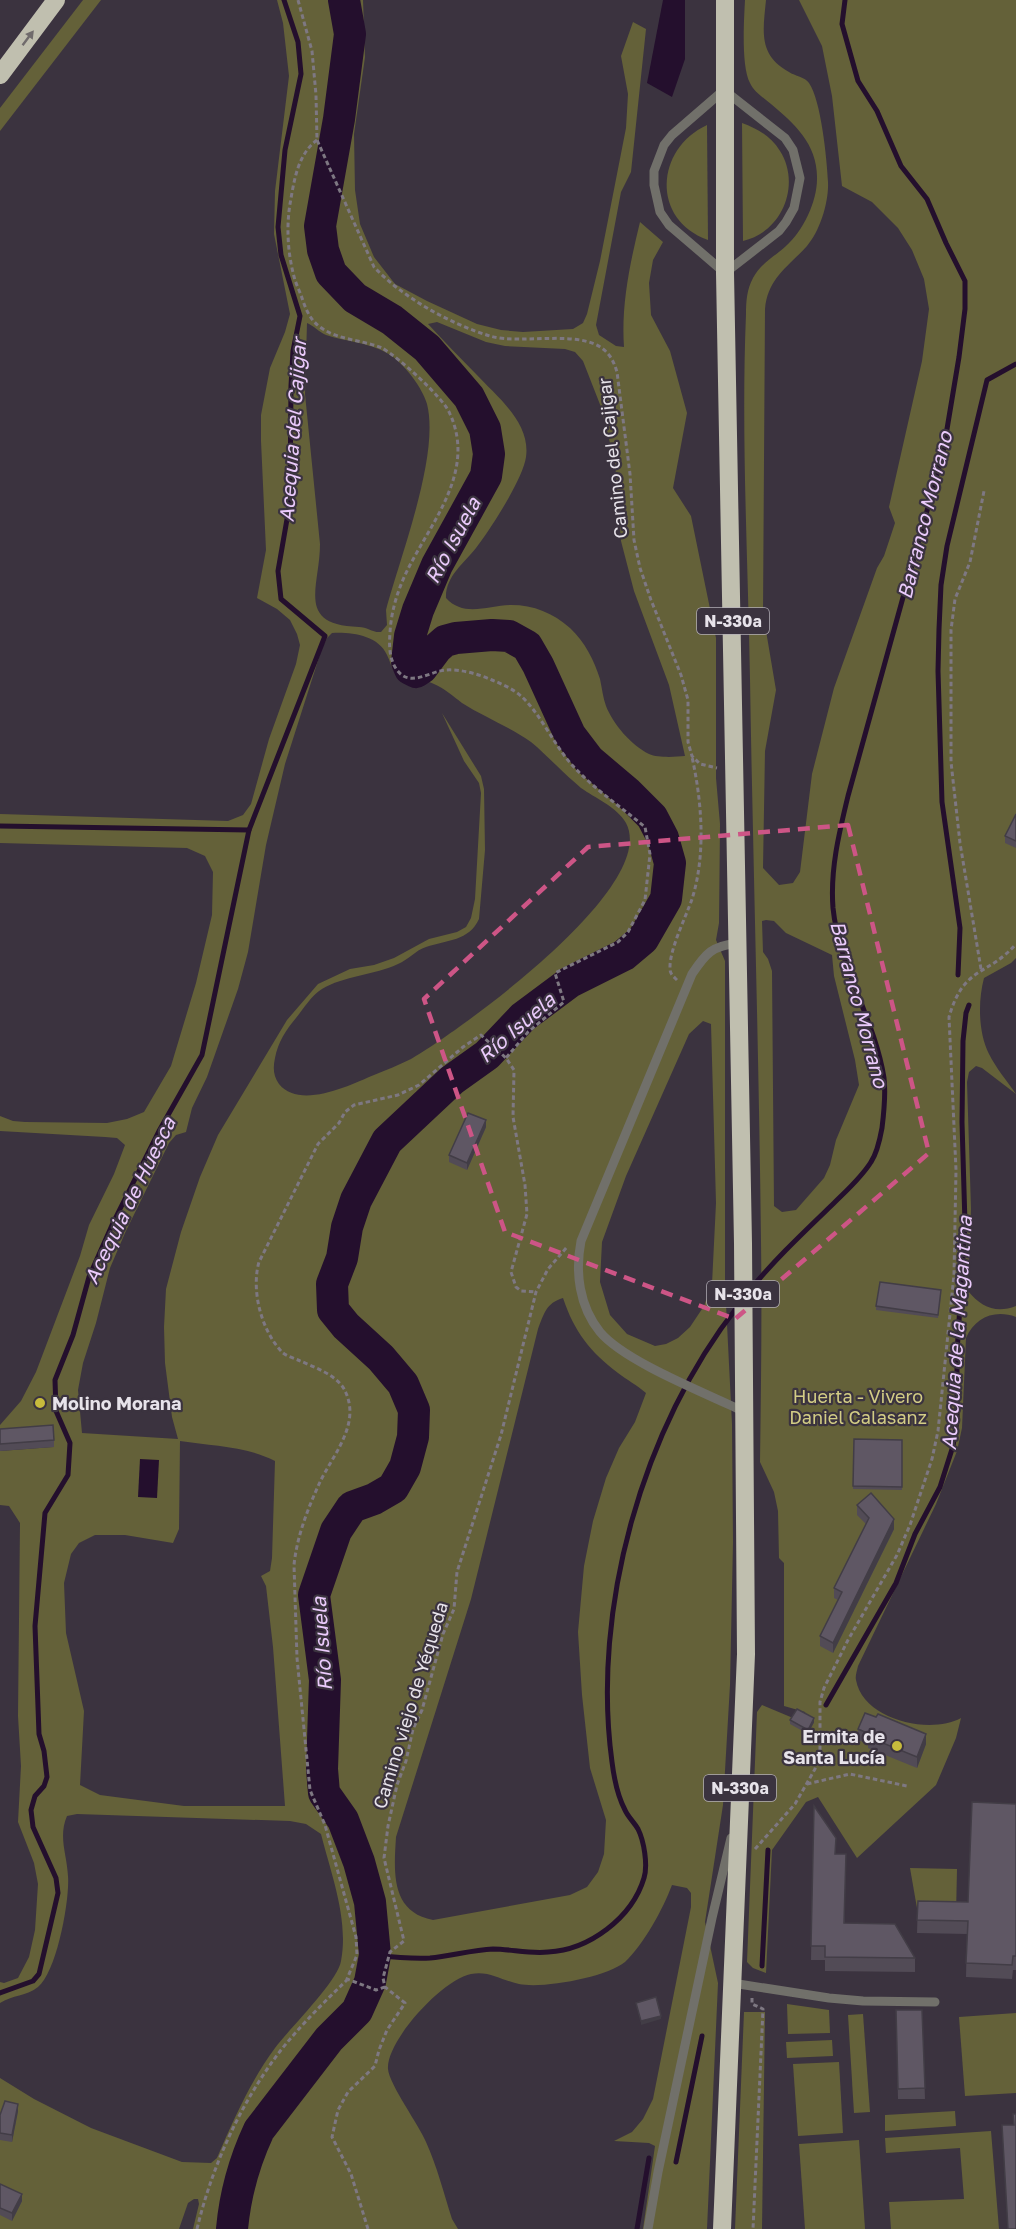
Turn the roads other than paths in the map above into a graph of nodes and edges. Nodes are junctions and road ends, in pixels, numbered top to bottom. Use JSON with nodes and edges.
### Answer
{"nodes":[{"id":1,"x":56,"y":0,"type":"edge"},
{"id":2,"x":725,"y":0,"type":"edge"},
{"id":3,"x":0,"y":75,"type":"edge"},
{"id":4,"x":724,"y":90,"type":"junction"},
{"id":5,"x":725,"y":273,"type":"junction"},
{"id":6,"x":738,"y":943,"type":"junction"},
{"id":7,"x":745,"y":1412,"type":"junction"},
{"id":8,"x":739,"y":1809,"type":"junction"},
{"id":9,"x":732,"y":1983,"type":"junction"},
{"id":10,"x":935,"y":2002,"type":"dead end"},
{"id":11,"x":648,"y":2229,"type":"edge"},
{"id":12,"x":722,"y":2229,"type":"edge"}],
"edges":[{"from":3,"to":1,"type":"highway","one_way":true},
{"from":2,"to":4,"type":"highway","number":"N-330a"},
{"from":4,"to":5,"type":"highway","number":"N-330a"},
{"from":4,"to":5,"type":"lane"},
{"from":4,"to":5,"type":"lane"},
{"from":5,"to":6,"type":"highway","number":"N-330a"},
{"from":6,"to":7,"type":"highway","number":"N-330a"},
{"from":6,"to":7,"type":"lane"},
{"from":7,"to":8,"type":"highway","number":"N-330a"},
{"from":8,"to":9,"type":"highway","number":"N-330a"},
{"from":8,"to":11,"type":"lane"},
{"from":9,"to":10,"type":"lane"},
{"from":9,"to":12,"type":"highway","number":"N-330a"}]}
